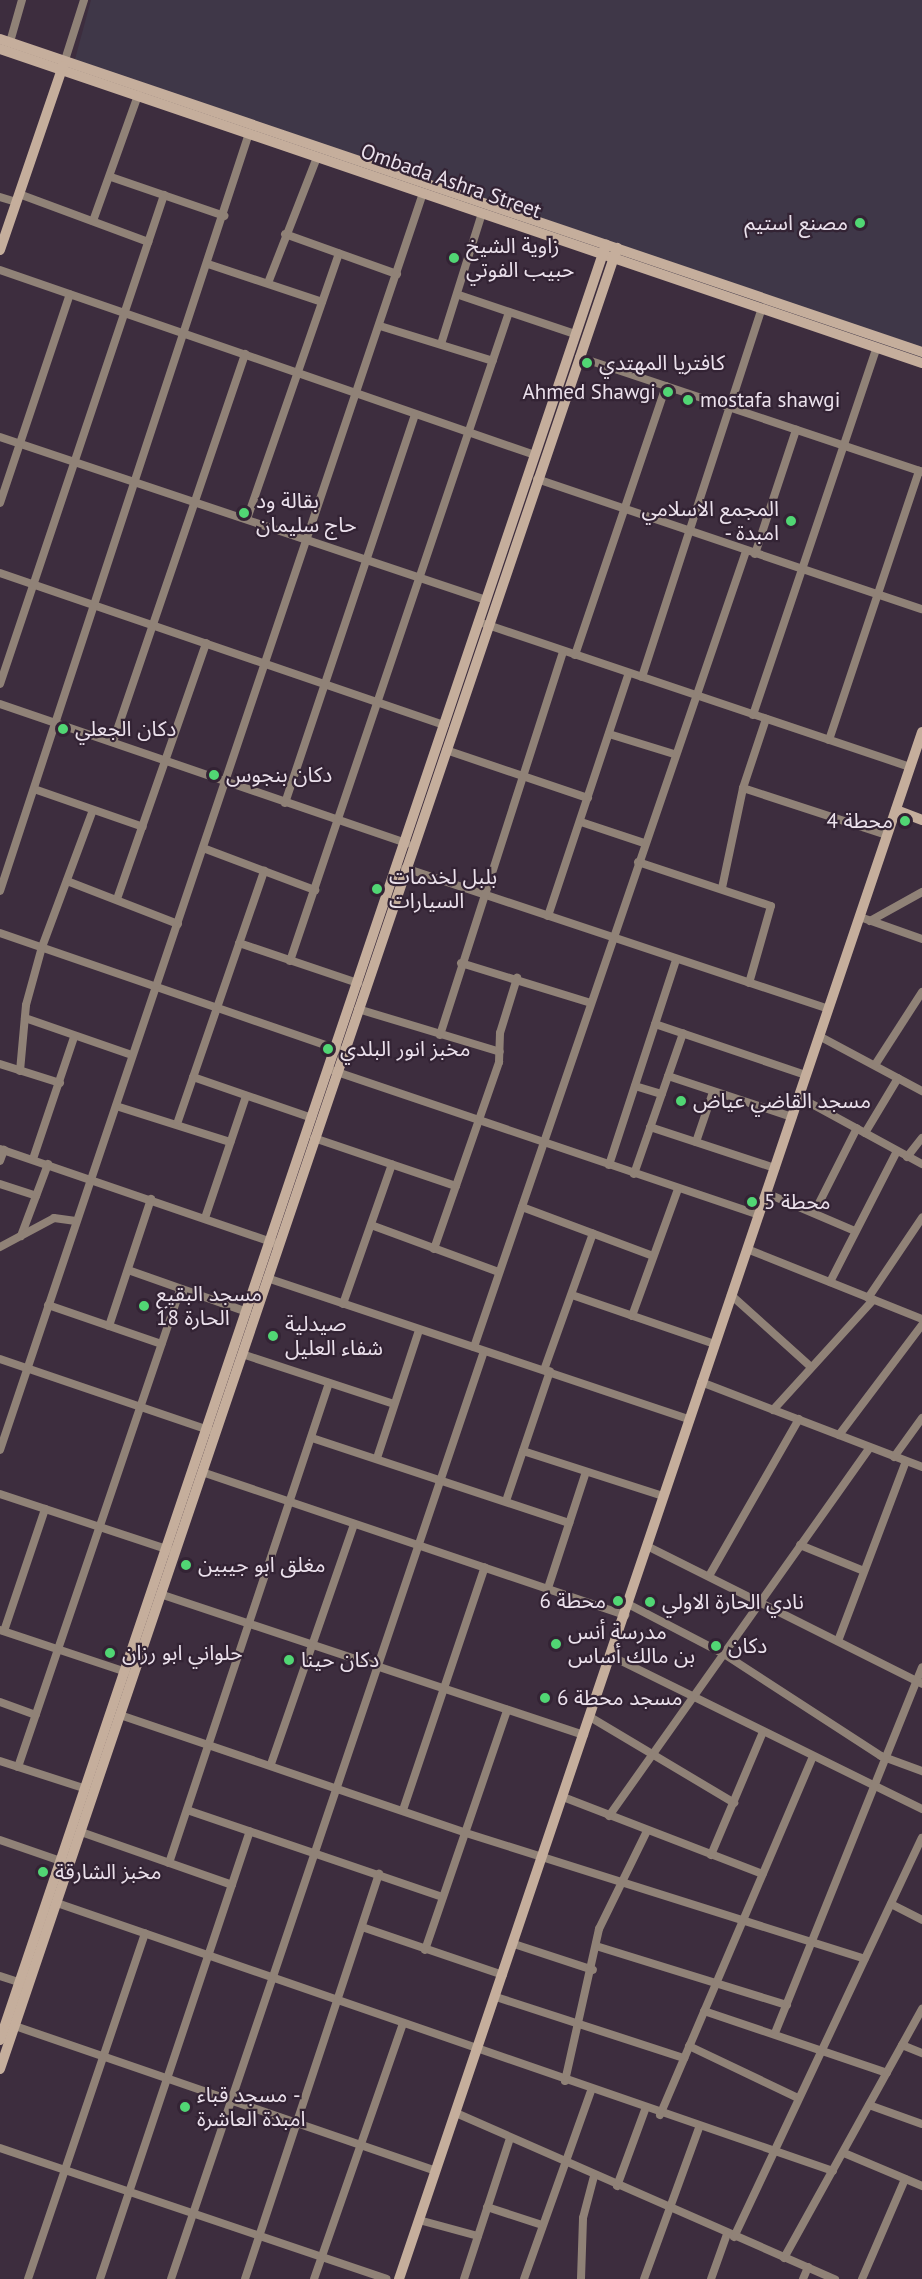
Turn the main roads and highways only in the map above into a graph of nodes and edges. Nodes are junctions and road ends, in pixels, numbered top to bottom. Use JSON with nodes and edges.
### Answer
{"nodes":[{"id":1,"x":5,"y":41,"type":"edge"},
{"id":2,"x":0,"y":50,"type":"edge"},
{"id":3,"x":64,"y":65,"type":"junction"},
{"id":4,"x":0,"y":250,"type":"edge"},
{"id":5,"x":609,"y":252,"type":"junction"},
{"id":6,"x":922,"y":352,"type":"edge"},
{"id":7,"x":922,"y":363,"type":"edge"},
{"id":8,"x":520,"y":513,"type":"junction"},
{"id":9,"x":483,"y":623,"type":"junction"},
{"id":10,"x":922,"y":732,"type":"edge"},
{"id":11,"x":896,"y":810,"type":"junction"},
{"id":12,"x":922,"y":820,"type":"edge"},
{"id":13,"x":409,"y":843,"type":"junction"},
{"id":14,"x":340,"y":1050,"type":"junction"},
{"id":15,"x":333,"y":1070,"type":"junction"},
{"id":16,"x":275,"y":1243,"type":"junction"},
{"id":17,"x":211,"y":1431,"type":"junction"},
{"id":18,"x":171,"y":1550,"type":"junction"},
{"id":19,"x":24,"y":1984,"type":"junction"},
{"id":20,"x":0,"y":2040,"type":"edge"},
{"id":21,"x":0,"y":2069,"type":"edge"},
{"id":22,"x":399,"y":2279,"type":"edge"}],
"edges":[{"from":1,"to":3,"type":"main road","name":"Ombada Ashra Street"},
{"from":2,"to":3,"type":"main road","name":"Ombada Ashra Street"},
{"from":3,"to":4,"type":"main road"},
{"from":3,"to":5,"type":"main road","name":"Ombada Ashra Street"},
{"from":3,"to":5,"type":"main road","name":"Ombada Ashra Street"},
{"from":5,"to":6,"type":"main road","name":"Ombada Ashra Street"},
{"from":5,"to":7,"type":"main road","name":"Ombada Ashra Street"},
{"from":5,"to":8,"type":"main road"},
{"from":5,"to":8,"type":"main road"},
{"from":8,"to":9,"type":"main road"},
{"from":8,"to":9,"type":"main road"},
{"from":9,"to":13,"type":"main road"},
{"from":9,"to":13,"type":"main road"},
{"from":10,"to":11,"type":"main road"},
{"from":11,"to":12,"type":"main road"},
{"from":11,"to":22,"type":"main road"},
{"from":13,"to":14,"type":"main road"},
{"from":13,"to":14,"type":"main road"},
{"from":14,"to":15,"type":"main road"},
{"from":15,"to":16,"type":"main road"},
{"from":15,"to":16,"type":"main road"},
{"from":16,"to":17,"type":"main road"},
{"from":16,"to":17,"type":"main road"},
{"from":17,"to":18,"type":"main road"},
{"from":17,"to":18,"type":"main road"},
{"from":18,"to":19,"type":"main road"},
{"from":18,"to":19,"type":"main road"},
{"from":19,"to":20,"type":"main road"},
{"from":19,"to":21,"type":"main road"}]}
